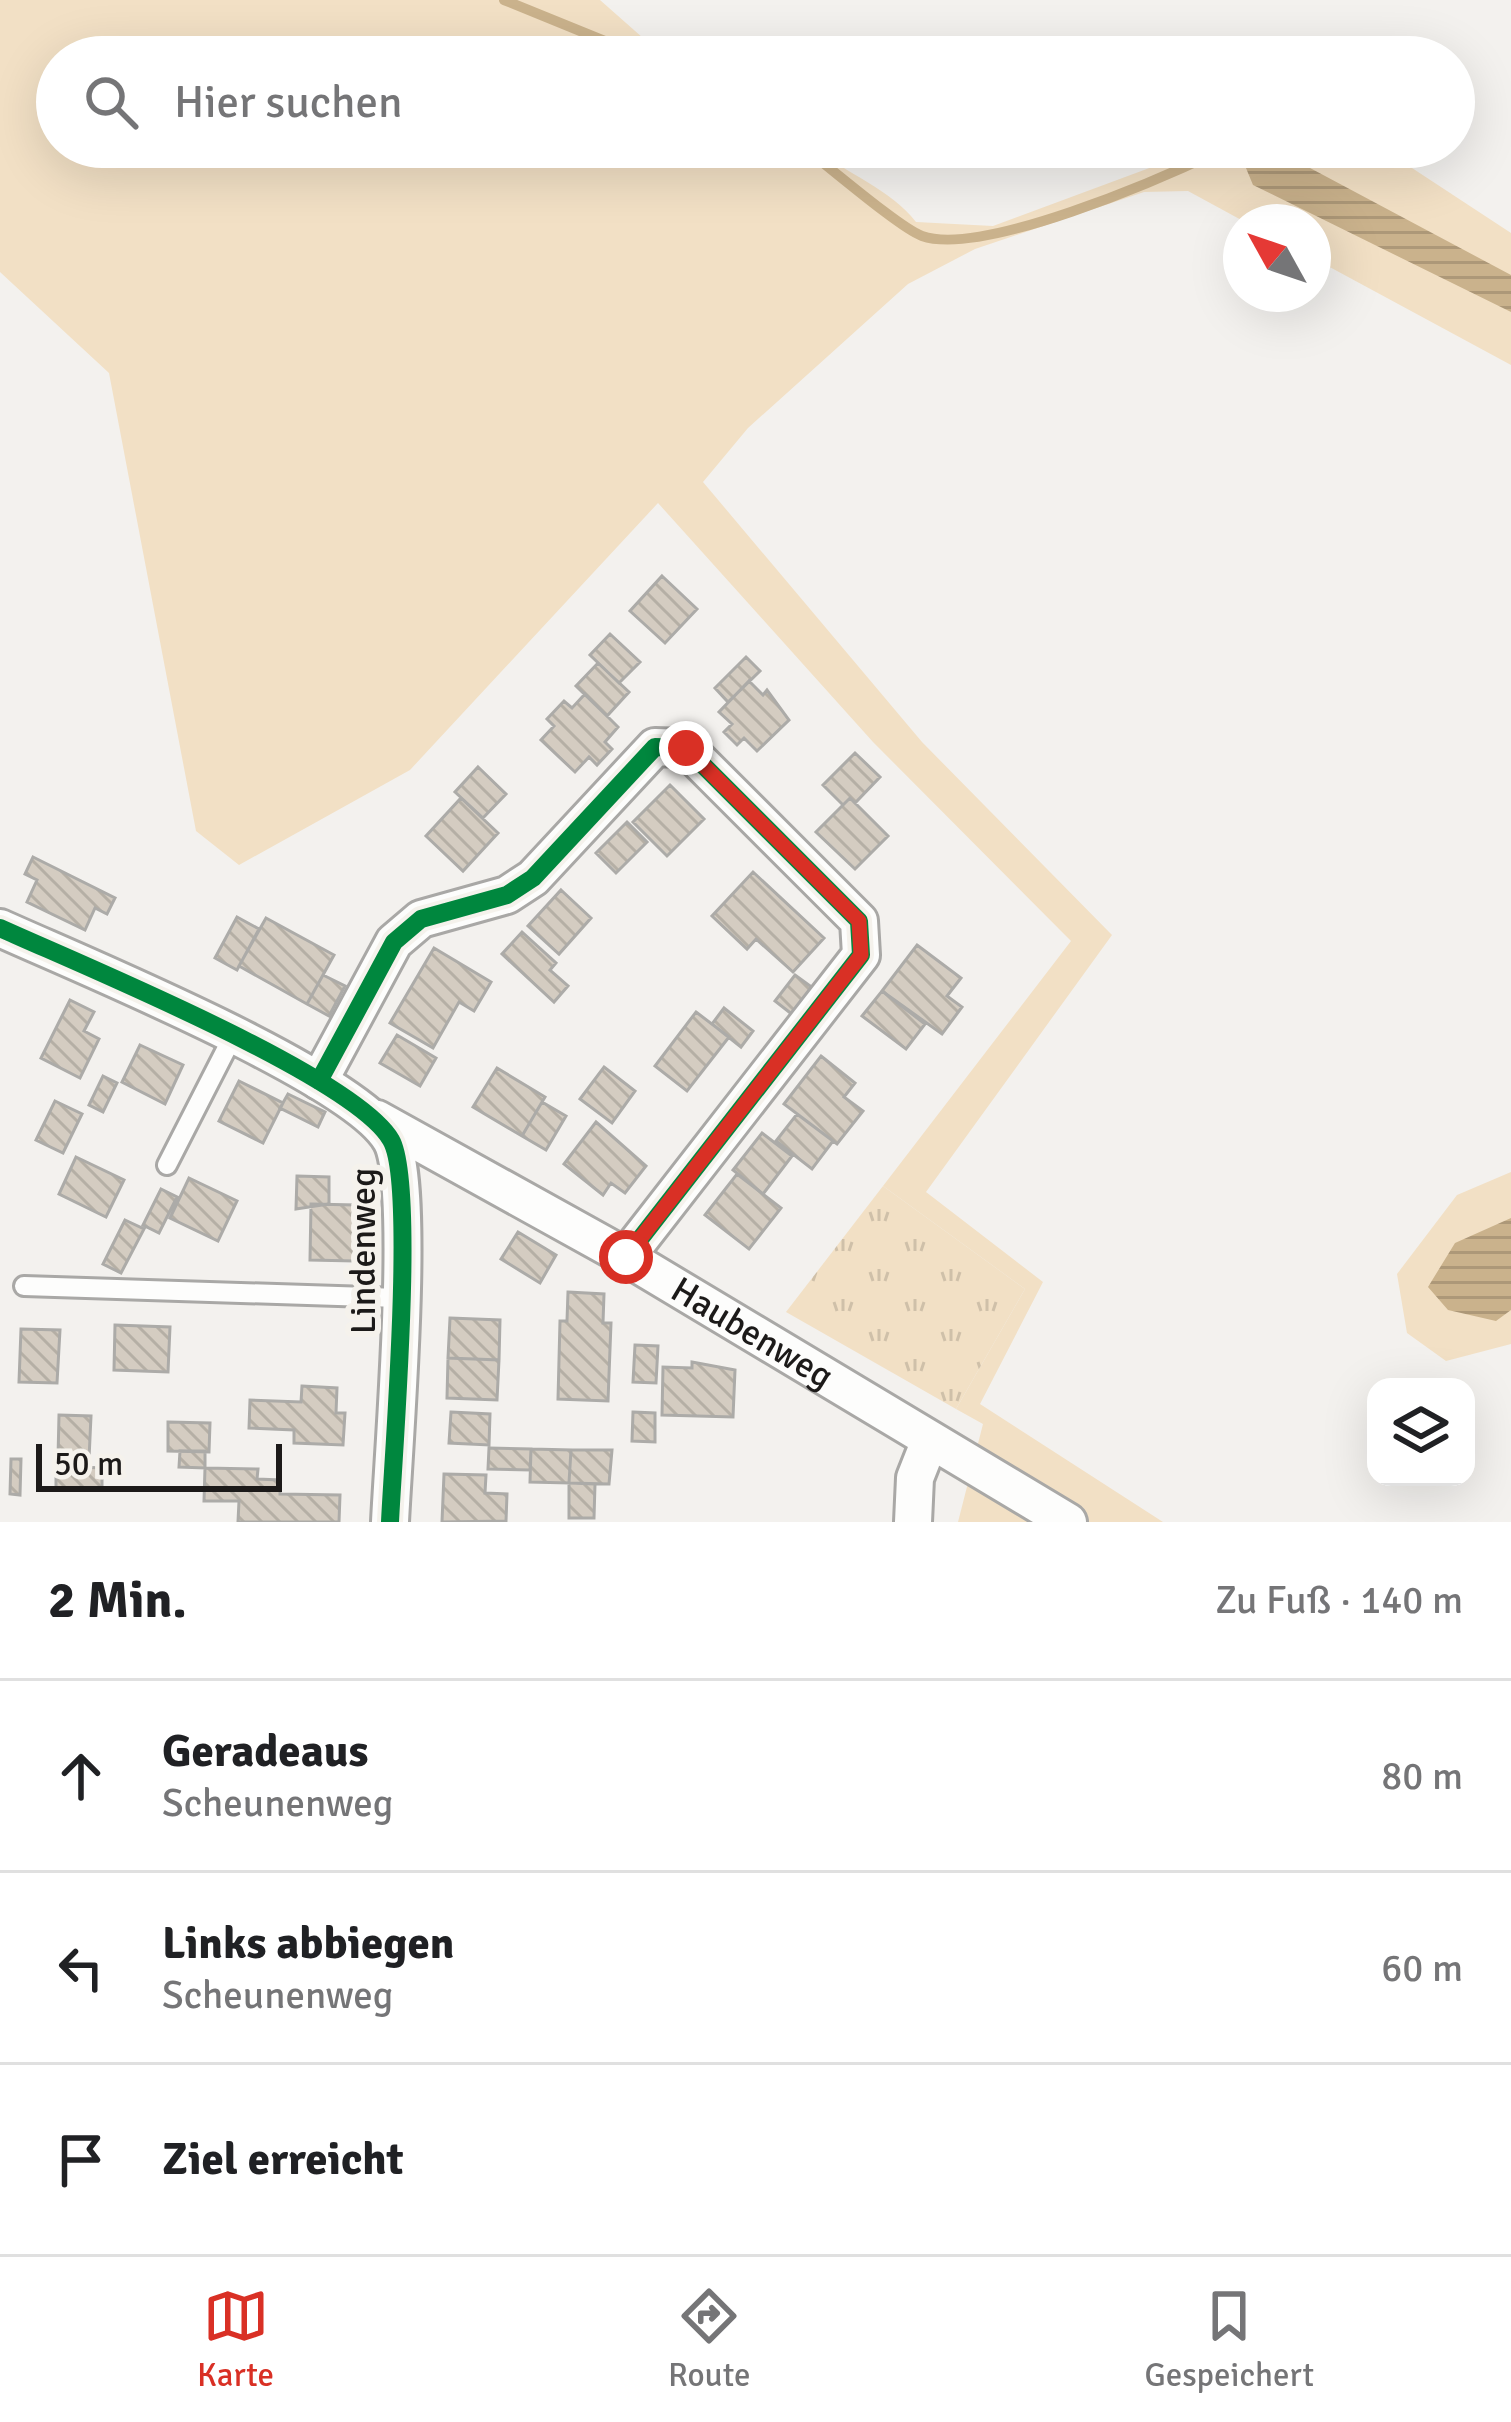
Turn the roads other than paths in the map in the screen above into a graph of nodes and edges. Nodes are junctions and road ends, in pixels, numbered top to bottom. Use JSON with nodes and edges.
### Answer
{"nodes":[{"id":1,"x":0,"y":928,"type":"edge"},
{"id":2,"x":233,"y":1036,"type":"junction"},
{"id":3,"x":319,"y":1081,"type":"junction"},
{"id":4,"x":368,"y":1114,"type":"junction"},
{"id":5,"x":167,"y":1165,"type":"dead end"},
{"id":6,"x":626,"y":1257,"type":"junction"},
{"id":7,"x":24,"y":1286,"type":"dead end"},
{"id":8,"x":399,"y":1298,"type":"junction"},
{"id":9,"x":930,"y":1440,"type":"junction"},
{"id":10,"x":390,"y":1522,"type":"edge"},
{"id":11,"x":913,"y":1522,"type":"edge"},
{"id":12,"x":1068,"y":1522,"type":"edge"}],
"edges":[{"from":1,"to":2,"type":"street","name":"Lindenweg"},
{"from":2,"to":3,"type":"street","name":"Lindenweg"},
{"from":2,"to":5,"type":"lane"},
{"from":3,"to":4,"type":"street","name":"Lindenweg"},
{"from":3,"to":6,"type":"street"},
{"from":4,"to":6,"type":"street","name":"Haubenweg"},
{"from":4,"to":8,"type":"street","name":"Lindenweg"},
{"from":6,"to":9,"type":"street","name":"Haubenweg"},
{"from":7,"to":8,"type":"lane"},
{"from":8,"to":10,"type":"street","name":"Lindenweg"},
{"from":9,"to":11,"type":"street"},
{"from":9,"to":12,"type":"street","name":"Haubenweg"}]}
